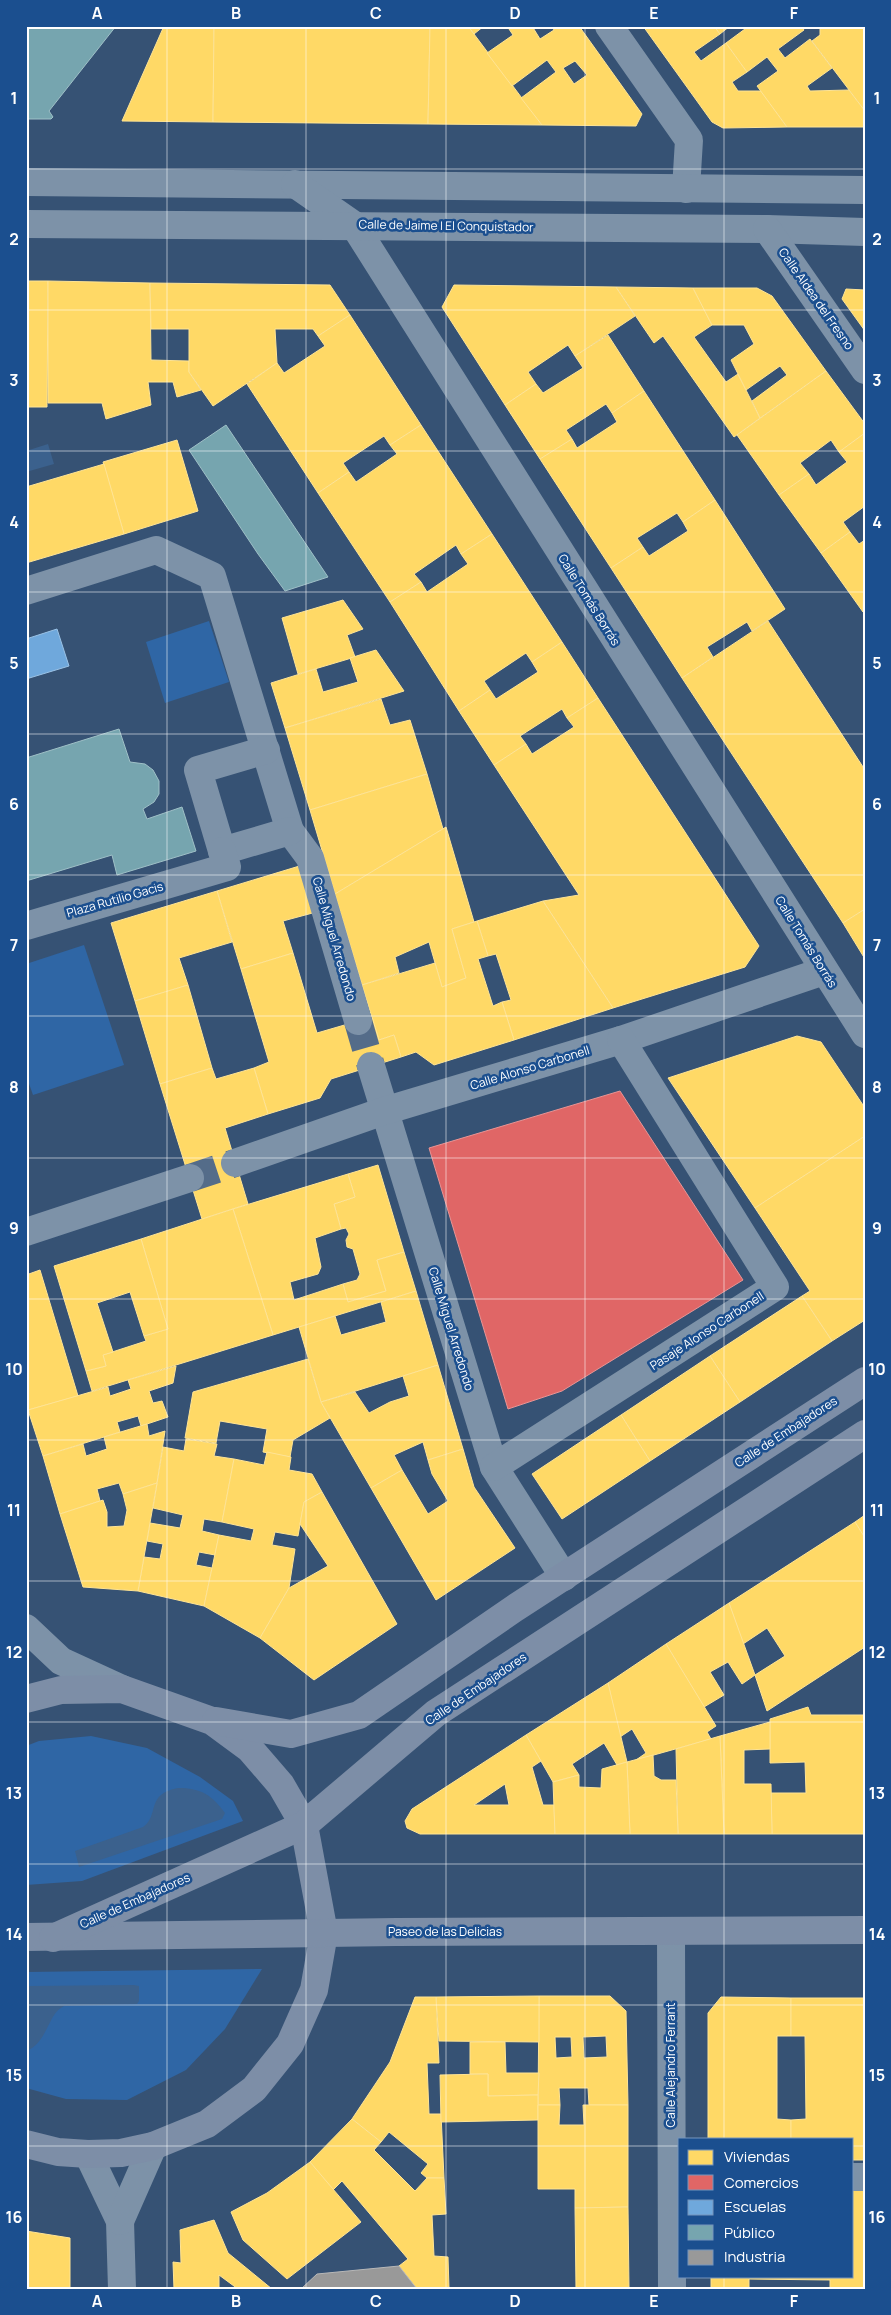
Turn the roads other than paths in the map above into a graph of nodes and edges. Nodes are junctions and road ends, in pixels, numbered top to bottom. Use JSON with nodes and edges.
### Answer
{"nodes":[{"id":1,"x":609,"y":26,"type":"edge"},
{"id":2,"x":26,"y":182,"type":"edge"},
{"id":3,"x":295,"y":184,"type":"junction"},
{"id":4,"x":686,"y":189,"type":"junction"},
{"id":5,"x":865,"y":190,"type":"edge"},
{"id":6,"x":26,"y":224,"type":"edge"},
{"id":7,"x":354,"y":225,"type":"junction"},
{"id":8,"x":767,"y":229,"type":"junction"},
{"id":9,"x":865,"y":232,"type":"edge"},
{"id":10,"x":865,"y":370,"type":"edge"},
{"id":11,"x":26,"y":590,"type":"edge"},
{"id":12,"x":266,"y":750,"type":"junction"},
{"id":13,"x":290,"y":831,"type":"junction"},
{"id":14,"x":222,"y":851,"type":"junction"},
{"id":15,"x":26,"y":926,"type":"edge"},
{"id":16,"x":824,"y":971,"type":"junction"},
{"id":17,"x":358,"y":1021,"type":"tunnel mouth"},
{"id":18,"x":865,"y":1034,"type":"edge"},
{"id":19,"x":621,"y":1040,"type":"junction"},
{"id":20,"x":371,"y":1066,"type":"tunnel mouth"},
{"id":21,"x":384,"y":1111,"type":"junction"},
{"id":22,"x":235,"y":1163,"type":"tunnel mouth"},
{"id":23,"x":190,"y":1178,"type":"tunnel mouth"},
{"id":24,"x":26,"y":1232,"type":"edge"},
{"id":25,"x":865,"y":1381,"type":"edge"},
{"id":26,"x":865,"y":1434,"type":"edge"},
{"id":27,"x":494,"y":1467,"type":"junction"},
{"id":28,"x":564,"y":1578,"type":"junction"},
{"id":29,"x":26,"y":1628,"type":"edge"},
{"id":30,"x":122,"y":1689,"type":"junction"},
{"id":31,"x":26,"y":1699,"type":"edge"},
{"id":32,"x":212,"y":1721,"type":"junction"},
{"id":33,"x":304,"y":1825,"type":"junction"},
{"id":34,"x":865,"y":1930,"type":"edge"},
{"id":35,"x":671,"y":1931,"type":"junction"},
{"id":36,"x":324,"y":1933,"type":"junction"},
{"id":37,"x":26,"y":1937,"type":"edge"},
{"id":38,"x":53,"y":1938,"type":"junction"},
{"id":39,"x":26,"y":2144,"type":"edge"},
{"id":40,"x":153,"y":2146,"type":"junction"},
{"id":41,"x":88,"y":2154,"type":"junction"},
{"id":42,"x":676,"y":2176,"type":"edge"},
{"id":43,"x":120,"y":2221,"type":"junction"},
{"id":44,"x":122,"y":2289,"type":"edge"},
{"id":45,"x":672,"y":2289,"type":"edge"}],
"edges":[{"from":1,"to":4,"type":"street"},
{"from":2,"to":3,"type":"street"},
{"from":3,"to":4,"type":"street"},
{"from":3,"to":7,"type":"street","name":"Calle Tomás Borrás"},
{"from":4,"to":5,"type":"street"},
{"from":6,"to":7,"type":"street","name":"Calle de Jaime I El Conquistador"},
{"from":7,"to":8,"type":"street","name":"Calle de Jaime I El Conquistador"},
{"from":7,"to":16,"type":"street","name":"Calle Tomás Borrás"},
{"from":8,"to":9,"type":"street","name":"Calle de Jaime I El Conquistador"},
{"from":8,"to":10,"type":"street","name":"Calle Aldea del Fresno"},
{"from":11,"to":12,"type":"street"},
{"from":12,"to":13,"type":"street"},
{"from":12,"to":14,"type":"street"},
{"from":13,"to":14,"type":"street"},
{"from":13,"to":17,"type":"street","name":"Calle Miguel Arredondo"},
{"from":14,"to":15,"type":"street","name":"Plaza Rutilio Gacis"},
{"from":16,"to":18,"type":"street","name":"Calle Tomás Borrás"},
{"from":16,"to":19,"type":"street","name":"Calle Alonso Carbonell"},
{"from":19,"to":21,"type":"street","name":"Calle Alonso Carbonell"},
{"from":19,"to":27,"type":"street","name":"Pasaje Alonso Carbonell"},
{"from":20,"to":21,"type":"street","name":"Calle Miguel Arredondo"},
{"from":21,"to":22,"type":"street","name":"Calle Alonso Carbonell"},
{"from":21,"to":27,"type":"street","name":"Calle Miguel Arredondo"},
{"from":23,"to":24,"type":"street"},
{"from":25,"to":28,"type":"main road","name":"Calle de Embajadores"},
{"from":26,"to":33,"type":"main road","name":"Calle de Embajadores"},
{"from":27,"to":28,"type":"street","name":"Calle Miguel Arredondo"},
{"from":28,"to":32,"type":"main road","name":"Calle de Embajadores"},
{"from":29,"to":30,"type":"street"},
{"from":30,"to":31,"type":"main road"},
{"from":30,"to":32,"type":"main road"},
{"from":32,"to":33,"type":"main road"},
{"from":33,"to":36,"type":"main road"},
{"from":33,"to":38,"type":"main road","name":"Calle de Embajadores"},
{"from":34,"to":35,"type":"main road","name":"Paseo de las Delicias"},
{"from":35,"to":36,"type":"main road","name":"Paseo de las Delicias"},
{"from":35,"to":42,"type":"street","name":"Calle Alejandro Ferrant"},
{"from":36,"to":38,"type":"main road","name":"Paseo de las Delicias"},
{"from":36,"to":40,"type":"main road"},
{"from":37,"to":38,"type":"main road","name":"Paseo de las Delicias"},
{"from":39,"to":41,"type":"main road"},
{"from":40,"to":41,"type":"main road"},
{"from":40,"to":43,"type":"street"},
{"from":41,"to":43,"type":"street"},
{"from":42,"to":45,"type":"street","name":"Calle Alejandro Ferrant"},
{"from":43,"to":44,"type":"street"}]}
